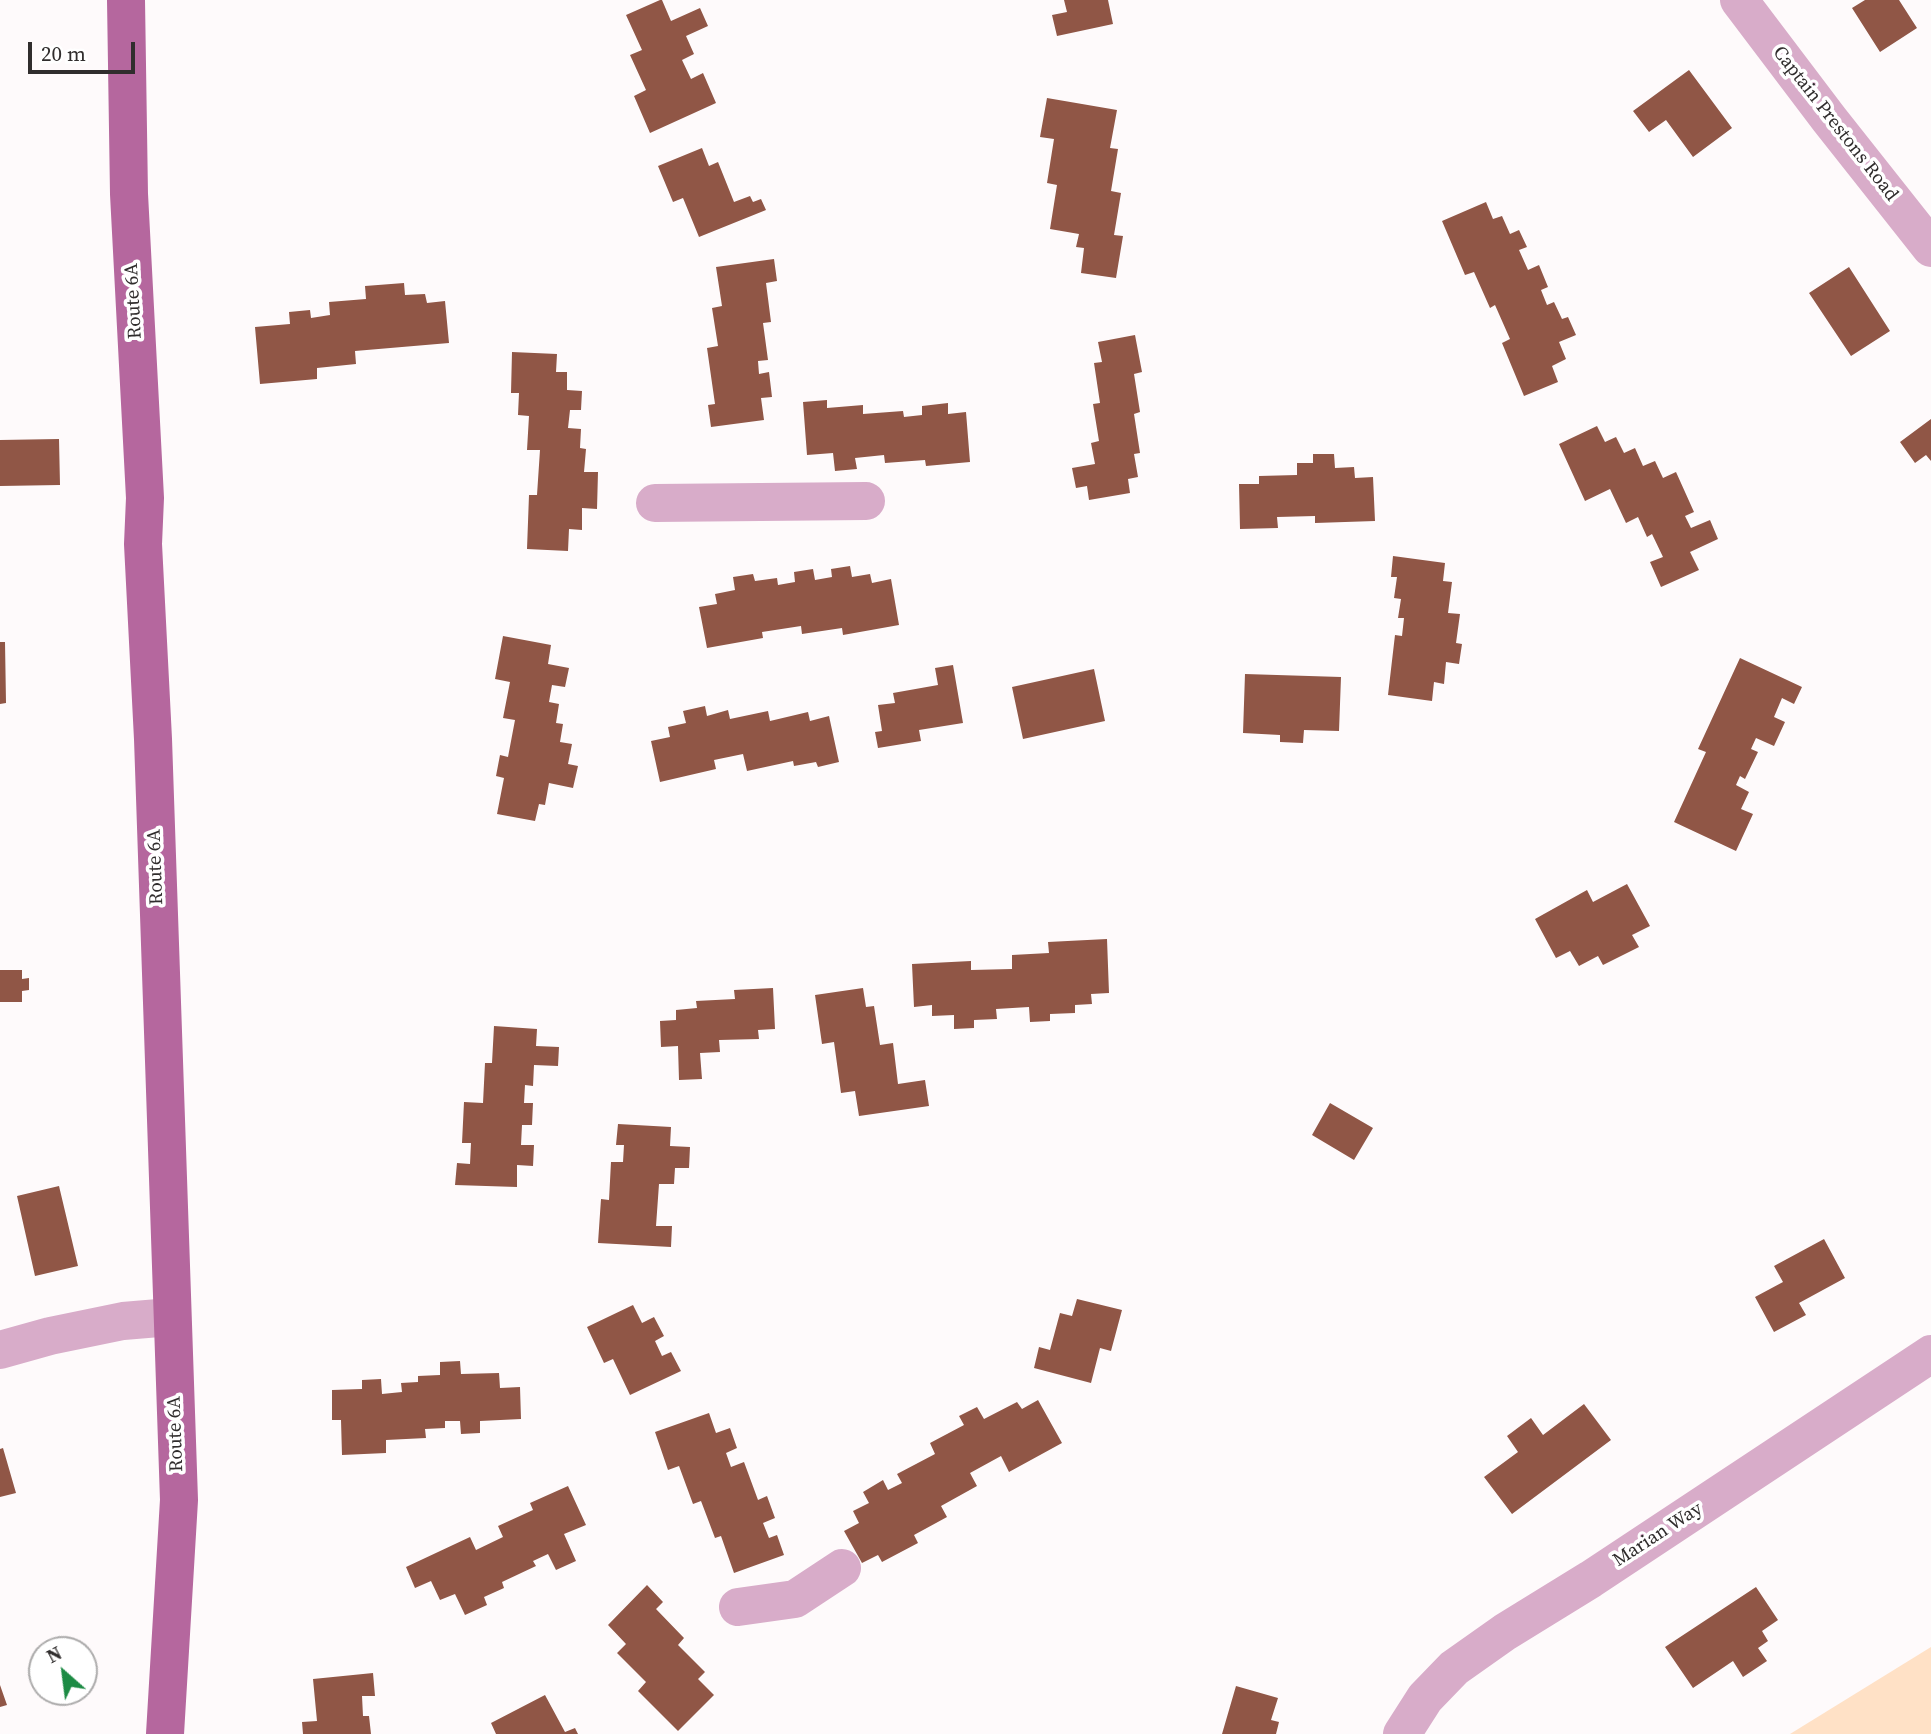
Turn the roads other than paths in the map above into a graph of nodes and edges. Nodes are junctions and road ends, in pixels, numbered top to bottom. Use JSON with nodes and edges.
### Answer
{"nodes":[{"id":1,"x":126,"y":0,"type":"edge"},
{"id":2,"x":1740,"y":0,"type":"edge"},
{"id":3,"x":1931,"y":248,"type":"edge"},
{"id":4,"x":866,"y":501,"type":"dead end"},
{"id":5,"x":655,"y":503,"type":"dead end"},
{"id":6,"x":171,"y":1317,"type":"junction"},
{"id":7,"x":0,"y":1350,"type":"edge"},
{"id":8,"x":1931,"y":1354,"type":"edge"},
{"id":9,"x":842,"y":1568,"type":"dead end"},
{"id":10,"x":738,"y":1607,"type":"dead end"},
{"id":11,"x":165,"y":1734,"type":"edge"},
{"id":12,"x":1402,"y":1734,"type":"edge"}],
"edges":[{"from":1,"to":6,"type":"main road","name":"Route 6A"},
{"from":2,"to":3,"type":"street","name":"Captain Prestons Road"},
{"from":4,"to":5,"type":"street"},
{"from":6,"to":7,"type":"street"},
{"from":6,"to":11,"type":"main road","name":"Route 6A"},
{"from":8,"to":12,"type":"street","name":"Marian Way"},
{"from":9,"to":10,"type":"street"}]}
